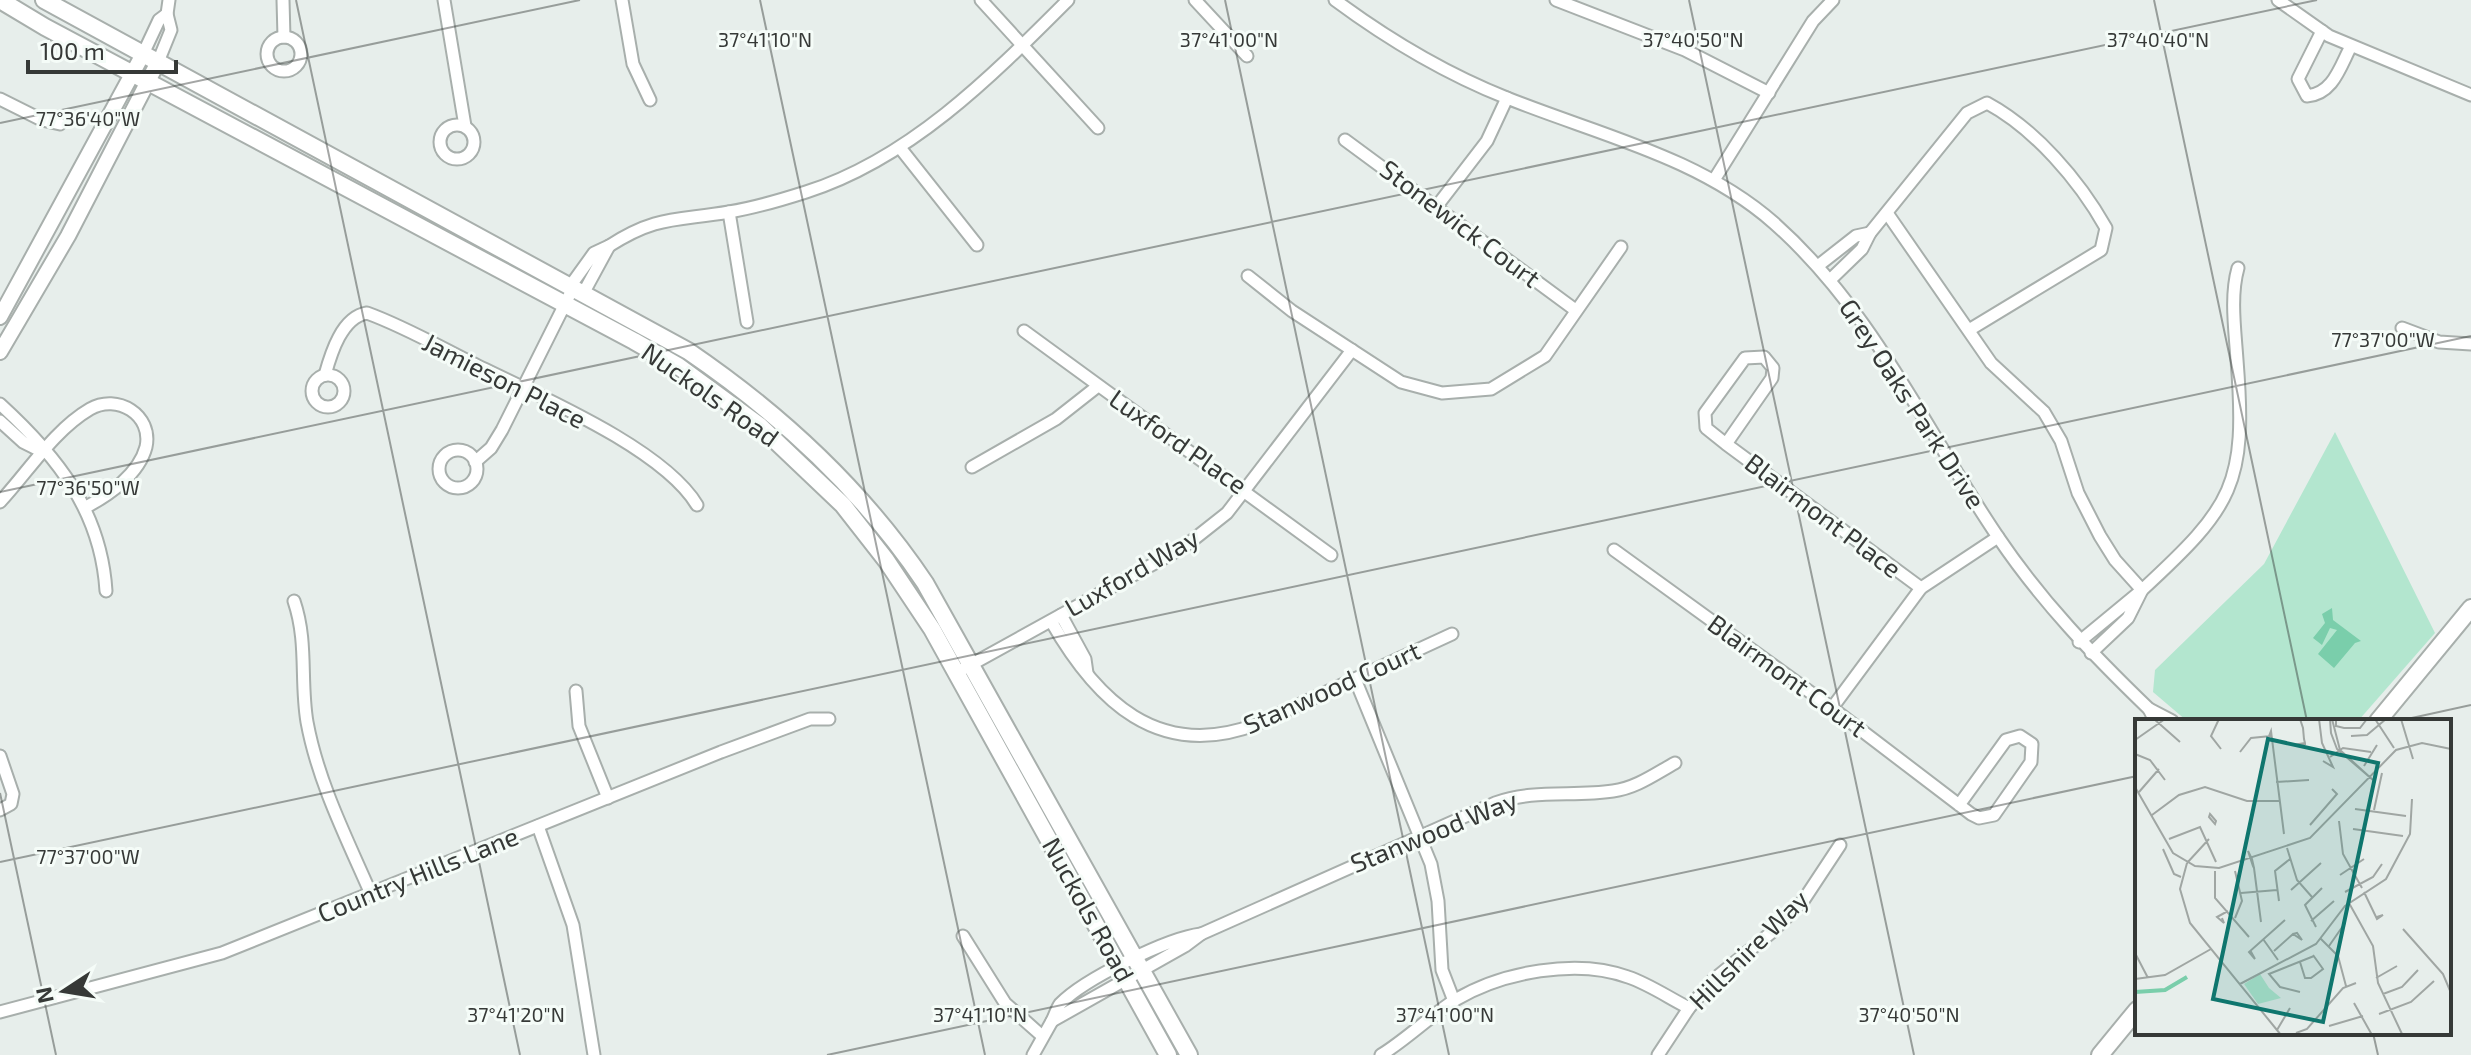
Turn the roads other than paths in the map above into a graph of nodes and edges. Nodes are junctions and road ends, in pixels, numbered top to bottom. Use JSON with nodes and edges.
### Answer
{"nodes":[{"id":1,"x":0,"y":0,"type":"edge"},
{"id":2,"x":44,"y":0,"type":"edge"},
{"id":3,"x":169,"y":0,"type":"edge"},
{"id":4,"x":283,"y":0,"type":"edge"},
{"id":5,"x":444,"y":0,"type":"edge"},
{"id":6,"x":622,"y":0,"type":"edge"},
{"id":7,"x":981,"y":0,"type":"edge"},
{"id":8,"x":1068,"y":0,"type":"edge"},
{"id":9,"x":1195,"y":0,"type":"edge"},
{"id":10,"x":1335,"y":0,"type":"edge"},
{"id":11,"x":1556,"y":0,"type":"edge"},
{"id":12,"x":1833,"y":0,"type":"edge"},
{"id":13,"x":2278,"y":0,"type":"edge"},
{"id":14,"x":2322,"y":31,"type":"junction"},
{"id":15,"x":284,"y":37,"type":"dead end"},
{"id":16,"x":1023,"y":45,"type":"junction"},
{"id":17,"x":2351,"y":46,"type":"junction"},
{"id":18,"x":1247,"y":56,"type":"dead end"},
{"id":19,"x":150,"y":58,"type":"junction"},
{"id":20,"x":130,"y":73,"type":"junction"},
{"id":21,"x":147,"y":82,"type":"junction"},
{"id":22,"x":1769,"y":93,"type":"junction"},
{"id":23,"x":2471,"y":95,"type":"edge"},
{"id":24,"x":1507,"y":98,"type":"junction"},
{"id":25,"x":0,"y":99,"type":"edge"},
{"id":26,"x":650,"y":100,"type":"dead end"},
{"id":27,"x":60,"y":124,"type":"dead end"},
{"id":28,"x":465,"y":126,"type":"dead end"},
{"id":29,"x":1098,"y":128,"type":"dead end"},
{"id":30,"x":1345,"y":140,"type":"dead end"},
{"id":31,"x":901,"y":149,"type":"junction"},
{"id":32,"x":1714,"y":180,"type":"junction"},
{"id":33,"x":1437,"y":206,"type":"junction"},
{"id":34,"x":729,"y":212,"type":"junction"},
{"id":35,"x":1887,"y":213,"type":"junction"},
{"id":36,"x":1870,"y":233,"type":"junction"},
{"id":37,"x":977,"y":245,"type":"dead end"},
{"id":38,"x":1621,"y":247,"type":"dead end"},
{"id":39,"x":1819,"y":265,"type":"junction"},
{"id":40,"x":2238,"y":268,"type":"dead end"},
{"id":41,"x":1248,"y":276,"type":"dead end"},
{"id":42,"x":1830,"y":280,"type":"junction"},
{"id":43,"x":576,"y":288,"type":"junction"},
{"id":44,"x":565,"y":302,"type":"junction"},
{"id":45,"x":1574,"y":309,"type":"junction"},
{"id":46,"x":0,"y":317,"type":"edge"},
{"id":47,"x":747,"y":322,"type":"dead end"},
{"id":48,"x":2402,"y":328,"type":"dead end"},
{"id":49,"x":1969,"y":330,"type":"junction"},
{"id":50,"x":1024,"y":331,"type":"dead end"},
{"id":51,"x":2471,"y":344,"type":"edge"},
{"id":52,"x":1352,"y":350,"type":"junction"},
{"id":53,"x":0,"y":352,"type":"edge"},
{"id":54,"x":325,"y":375,"type":"dead end"},
{"id":55,"x":1098,"y":386,"type":"junction"},
{"id":56,"x":521,"y":388,"type":"junction"},
{"id":57,"x":0,"y":404,"type":"edge"},
{"id":58,"x":0,"y":421,"type":"edge"},
{"id":59,"x":1726,"y":444,"type":"junction"},
{"id":60,"x":44,"y":453,"type":"junction"},
{"id":61,"x":475,"y":462,"type":"dead end"},
{"id":62,"x":972,"y":467,"type":"dead end"},
{"id":63,"x":1246,"y":490,"type":"junction"},
{"id":64,"x":0,"y":502,"type":"edge"},
{"id":65,"x":697,"y":505,"type":"dead end"},
{"id":66,"x":86,"y":507,"type":"junction"},
{"id":67,"x":1998,"y":537,"type":"junction"},
{"id":68,"x":1614,"y":550,"type":"dead end"},
{"id":69,"x":1331,"y":555,"type":"dead end"},
{"id":70,"x":1921,"y":588,"type":"junction"},
{"id":71,"x":2142,"y":590,"type":"junction"},
{"id":72,"x":106,"y":591,"type":"dead end"},
{"id":73,"x":294,"y":601,"type":"dead end"},
{"id":74,"x":2471,"y":608,"type":"edge"},
{"id":75,"x":1056,"y":618,"type":"junction"},
{"id":76,"x":1452,"y":634,"type":"dead end"},
{"id":77,"x":2079,"y":642,"type":"junction"},
{"id":78,"x":2091,"y":653,"type":"junction"},
{"id":79,"x":972,"y":664,"type":"junction"},
{"id":80,"x":956,"y":673,"type":"junction"},
{"id":81,"x":1355,"y":679,"type":"junction"},
{"id":82,"x":576,"y":691,"type":"dead end"},
{"id":83,"x":1832,"y":708,"type":"junction"},
{"id":84,"x":2149,"y":709,"type":"junction"},
{"id":85,"x":829,"y":719,"type":"dead end"},
{"id":86,"x":2154,"y":719,"type":"edge"},
{"id":87,"x":2168,"y":719,"type":"edge"},
{"id":88,"x":2380,"y":719,"type":"edge"},
{"id":89,"x":0,"y":756,"type":"edge"},
{"id":90,"x":1675,"y":763,"type":"dead end"},
{"id":91,"x":608,"y":798,"type":"junction"},
{"id":92,"x":1959,"y":805,"type":"junction"},
{"id":93,"x":0,"y":810,"type":"edge"},
{"id":94,"x":538,"y":826,"type":"junction"},
{"id":95,"x":1420,"y":836,"type":"junction"},
{"id":96,"x":1840,"y":845,"type":"dead end"},
{"id":97,"x":371,"y":894,"type":"junction"},
{"id":98,"x":963,"y":936,"type":"dead end"},
{"id":99,"x":1139,"y":964,"type":"junction"},
{"id":100,"x":1122,"y":972,"type":"junction"},
{"id":101,"x":1454,"y":1001,"type":"junction"},
{"id":102,"x":1689,"y":1008,"type":"junction"},
{"id":103,"x":0,"y":1012,"type":"edge"},
{"id":104,"x":2135,"y":1012,"type":"edge"},
{"id":105,"x":1041,"y":1035,"type":"junction"},
{"id":106,"x":594,"y":1055,"type":"edge"},
{"id":107,"x":1033,"y":1055,"type":"edge"},
{"id":108,"x":1168,"y":1055,"type":"edge"},
{"id":109,"x":1189,"y":1055,"type":"edge"},
{"id":110,"x":1381,"y":1055,"type":"edge"},
{"id":111,"x":1658,"y":1055,"type":"edge"},
{"id":112,"x":2100,"y":1055,"type":"edge"}],
"edges":[{"from":1,"to":20,"type":"main road","name":"Nuckols Road"},
{"from":2,"to":19,"type":"main road","name":"Nuckols Road"},
{"from":3,"to":19,"type":"street"},
{"from":4,"to":15,"type":"street"},
{"from":5,"to":28,"type":"street"},
{"from":6,"to":26,"type":"street"},
{"from":7,"to":16,"type":"street"},
{"from":8,"to":16,"type":"street"},
{"from":9,"to":18,"type":"street"},
{"from":10,"to":24,"type":"street","name":"Grey Oaks Park Drive"},
{"from":11,"to":22,"type":"street"},
{"from":12,"to":22,"type":"street"},
{"from":13,"to":14,"type":"street"},
{"from":14,"to":17,"type":"street"},
{"from":14,"to":17,"type":"street"},
{"from":16,"to":29,"type":"street"},
{"from":16,"to":31,"type":"street"},
{"from":17,"to":23,"type":"street"},
{"from":19,"to":20,"type":"street"},
{"from":19,"to":21,"type":"street"},
{"from":19,"to":43,"type":"main road","name":"Nuckols Road"},
{"from":20,"to":21,"type":"main road","name":"Nuckols Road"},
{"from":20,"to":46,"type":"street"},
{"from":21,"to":44,"type":"main road","name":"Nuckols Road"},
{"from":21,"to":53,"type":"street"},
{"from":22,"to":32,"type":"street"},
{"from":24,"to":32,"type":"street","name":"Grey Oaks Park Drive"},
{"from":24,"to":33,"type":"street"},
{"from":25,"to":27,"type":"street"},
{"from":30,"to":33,"type":"street","name":"Stonewick Court"},
{"from":31,"to":34,"type":"street"},
{"from":31,"to":37,"type":"street"},
{"from":32,"to":39,"type":"street","name":"Grey Oaks Park Drive"},
{"from":33,"to":45,"type":"street","name":"Stonewick Court"},
{"from":34,"to":43,"type":"street"},
{"from":34,"to":47,"type":"street"},
{"from":35,"to":36,"type":"street"},
{"from":35,"to":49,"type":"street"},
{"from":35,"to":49,"type":"street"},
{"from":36,"to":39,"type":"street"},
{"from":36,"to":42,"type":"street"},
{"from":38,"to":45,"type":"street"},
{"from":39,"to":42,"type":"street","name":"Grey Oaks Park Drive"},
{"from":40,"to":71,"type":"street"},
{"from":41,"to":52,"type":"street"},
{"from":42,"to":67,"type":"street","name":"Grey Oaks Park Drive"},
{"from":43,"to":44,"type":"street"},
{"from":43,"to":79,"type":"main road","name":"Nuckols Road"},
{"from":44,"to":56,"type":"street"},
{"from":44,"to":80,"type":"main road","name":"Nuckols Road"},
{"from":45,"to":52,"type":"street"},
{"from":48,"to":51,"type":"street"},
{"from":49,"to":71,"type":"street"},
{"from":50,"to":55,"type":"street","name":"Luxford Place"},
{"from":52,"to":63,"type":"street","name":"Luxford Way"},
{"from":54,"to":56,"type":"street","name":"Jamieson Place"},
{"from":55,"to":62,"type":"street"},
{"from":55,"to":63,"type":"street","name":"Luxford Place"},
{"from":56,"to":61,"type":"street"},
{"from":56,"to":65,"type":"street","name":"Jamieson Place"},
{"from":57,"to":60,"type":"street"},
{"from":58,"to":60,"type":"street"},
{"from":59,"to":59,"type":"street","name":"Blairmont Place"},
{"from":59,"to":70,"type":"street","name":"Blairmont Place"},
{"from":60,"to":64,"type":"street"},
{"from":60,"to":66,"type":"street"},
{"from":60,"to":66,"type":"street"},
{"from":63,"to":69,"type":"street","name":"Luxford Place"},
{"from":63,"to":75,"type":"street","name":"Luxford Way"},
{"from":66,"to":72,"type":"street"},
{"from":67,"to":70,"type":"street"},
{"from":67,"to":77,"type":"street","name":"Grey Oaks Park Drive"},
{"from":68,"to":83,"type":"street","name":"Blairmont Court"},
{"from":70,"to":83,"type":"street"},
{"from":71,"to":77,"type":"street"},
{"from":71,"to":78,"type":"street"},
{"from":73,"to":97,"type":"street"},
{"from":74,"to":88,"type":"main road"},
{"from":75,"to":79,"type":"street","name":"Luxford Way"},
{"from":75,"to":81,"type":"street","name":"Stanwood Court"},
{"from":76,"to":81,"type":"street","name":"Stanwood Court"},
{"from":77,"to":78,"type":"street","name":"Grey Oaks Park Drive"},
{"from":78,"to":84,"type":"street","name":"Grey Oaks Park Drive"},
{"from":79,"to":80,"type":"street","name":"Luxford Way"},
{"from":79,"to":99,"type":"main road","name":"Nuckols Road"},
{"from":80,"to":100,"type":"main road","name":"Nuckols Road"},
{"from":81,"to":95,"type":"street"},
{"from":82,"to":91,"type":"street"},
{"from":83,"to":92,"type":"street","name":"Blairmont Court"},
{"from":84,"to":86,"type":"street","name":"Grey Oaks Park Drive"},
{"from":84,"to":87,"type":"street","name":"Grey Oaks Park Drive"},
{"from":85,"to":91,"type":"street","name":"Country Hills Lane"},
{"from":89,"to":93,"type":"street"},
{"from":90,"to":95,"type":"street","name":"Stanwood Way"},
{"from":91,"to":94,"type":"street","name":"Country Hills Lane"},
{"from":92,"to":92,"type":"street","name":"Blairmont Court"},
{"from":94,"to":97,"type":"street","name":"Country Hills Lane"},
{"from":94,"to":106,"type":"street"},
{"from":95,"to":99,"type":"street","name":"Stanwood Way"},
{"from":95,"to":101,"type":"street"},
{"from":96,"to":102,"type":"street","name":"Hillshire Way"},
{"from":97,"to":103,"type":"street","name":"Country Hills Lane"},
{"from":98,"to":105,"type":"street"},
{"from":99,"to":100,"type":"street","name":"Stanwood Way"},
{"from":99,"to":109,"type":"main road","name":"Nuckols Road"},
{"from":100,"to":105,"type":"street","name":"Stanwood Way"},
{"from":100,"to":108,"type":"main road","name":"Nuckols Road"},
{"from":101,"to":102,"type":"street"},
{"from":101,"to":110,"type":"street"},
{"from":102,"to":111,"type":"street","name":"Hillshire Way"},
{"from":104,"to":112,"type":"main road"},
{"from":105,"to":107,"type":"street","name":"Stanwood Way"}]}
